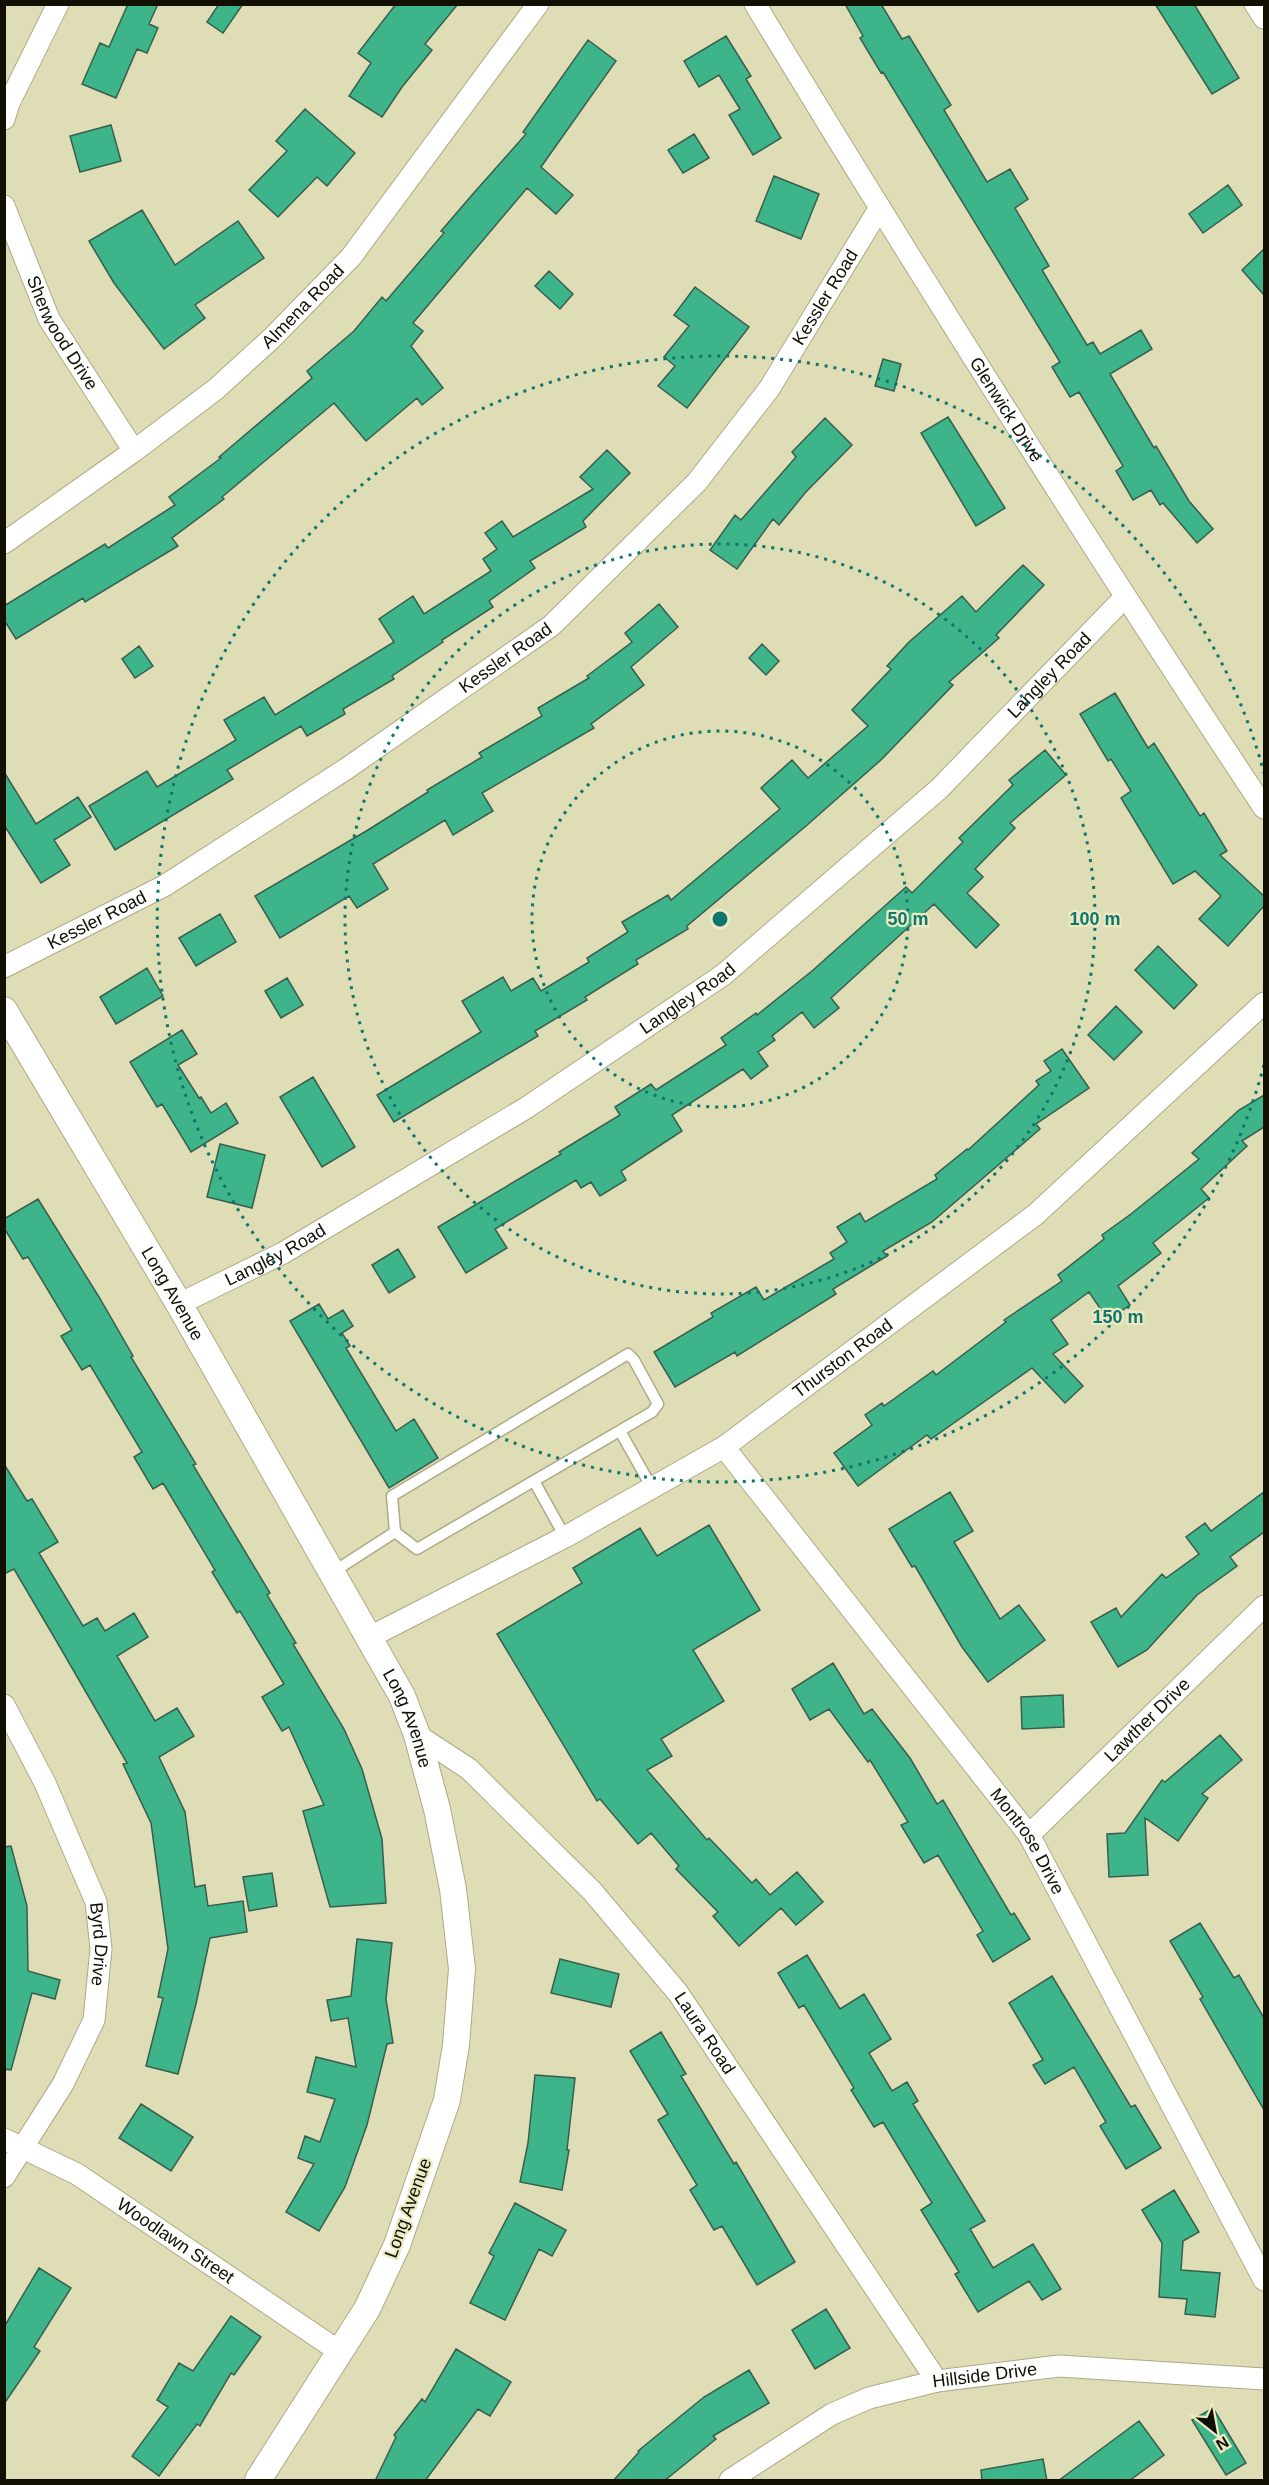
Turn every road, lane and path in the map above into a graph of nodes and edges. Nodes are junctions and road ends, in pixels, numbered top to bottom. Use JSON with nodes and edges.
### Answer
{"nodes":[{"id":1,"x":58,"y":4,"type":"edge"},
{"id":2,"x":538,"y":4,"type":"edge"},
{"id":3,"x":755,"y":4,"type":"edge"},
{"id":4,"x":1256,"y":4,"type":"edge"},
{"id":5,"x":1264,"y":18,"type":"edge"},
{"id":6,"x":4,"y":119,"type":"edge"},
{"id":7,"x":4,"y":206,"type":"edge"},
{"id":8,"x":879,"y":209,"type":"junction"},
{"id":9,"x":134,"y":451,"type":"junction"},
{"id":10,"x":4,"y":543,"type":"edge"},
{"id":11,"x":1125,"y":597,"type":"junction"},
{"id":12,"x":1264,"y":808,"type":"edge"},
{"id":13,"x":4,"y":967,"type":"edge"},
{"id":14,"x":1264,"y":1003,"type":"edge"},
{"id":15,"x":4,"y":1010,"type":"edge"},
{"id":16,"x":179,"y":1304,"type":"junction"},
{"id":17,"x":620,"y":1431,"type":"junction"},
{"id":18,"x":724,"y":1447,"type":"junction"},
{"id":19,"x":534,"y":1482,"type":"junction"},
{"id":20,"x":652,"y":1488,"type":"junction"},
{"id":21,"x":395,"y":1532,"type":"junction"},
{"id":22,"x":565,"y":1537,"type":"junction"},
{"id":23,"x":333,"y":1572,"type":"junction"},
{"id":24,"x":1264,"y":1606,"type":"edge"},
{"id":25,"x":370,"y":1636,"type":"junction"},
{"id":26,"x":4,"y":1705,"type":"edge"},
{"id":27,"x":417,"y":1735,"type":"junction"},
{"id":28,"x":1029,"y":1835,"type":"junction"},
{"id":29,"x":14,"y":2143,"type":"edge"},
{"id":30,"x":4,"y":2177,"type":"edge"},
{"id":31,"x":1264,"y":2280,"type":"edge"},
{"id":32,"x":340,"y":2352,"type":"junction"},
{"id":33,"x":1264,"y":2379,"type":"edge"},
{"id":34,"x":937,"y":2381,"type":"junction"},
{"id":35,"x":258,"y":2481,"type":"edge"},
{"id":36,"x":730,"y":2481,"type":"edge"}],
"edges":[{"from":1,"to":6,"type":"street"},
{"from":2,"to":9,"type":"street","name":"Almena Road"},
{"from":3,"to":8,"type":"street","name":"Glenwick Drive"},
{"from":4,"to":5,"type":"street"},
{"from":7,"to":9,"type":"street","name":"Sherwood Drive"},
{"from":8,"to":11,"type":"street","name":"Glenwick Drive"},
{"from":8,"to":13,"type":"street","name":"Kessler Road"},
{"from":9,"to":10,"type":"street","name":"Almena Road"},
{"from":11,"to":12,"type":"street","name":"Glenwick Drive"},
{"from":11,"to":16,"type":"street","name":"Langley Road"},
{"from":14,"to":18,"type":"street","name":"Thurston Road"},
{"from":15,"to":16,"type":"street","name":"Long Avenue"},
{"from":16,"to":23,"type":"street","name":"Long Avenue"},
{"from":17,"to":19,"type":"lane"},
{"from":17,"to":20,"type":"lane"},
{"from":17,"to":21,"type":"lane"},
{"from":18,"to":20,"type":"street","name":"Thurston Road"},
{"from":18,"to":28,"type":"street","name":"Montrose Drive"},
{"from":19,"to":21,"type":"lane"},
{"from":19,"to":22,"type":"lane"},
{"from":20,"to":22,"type":"street","name":"Thurston Road"},
{"from":21,"to":23,"type":"lane"},
{"from":22,"to":25,"type":"street","name":"Thurston Road"},
{"from":23,"to":25,"type":"street","name":"Long Avenue"},
{"from":24,"to":28,"type":"street","name":"Lawther Drive"},
{"from":25,"to":27,"type":"street","name":"Long Avenue"},
{"from":26,"to":29,"type":"street","name":"Byrd Drive"},
{"from":27,"to":32,"type":"street","name":"Long Avenue"},
{"from":27,"to":34,"type":"street","name":"Laura Road"},
{"from":28,"to":31,"type":"street","name":"Montrose Drive"},
{"from":29,"to":30,"type":"street","name":"Byrd Drive"},
{"from":29,"to":32,"type":"street","name":"Woodlawn Street"},
{"from":32,"to":35,"type":"street","name":"Long Avenue"},
{"from":33,"to":34,"type":"street","name":"Hillside Drive"},
{"from":34,"to":36,"type":"street","name":"Hillside Drive"}]}
